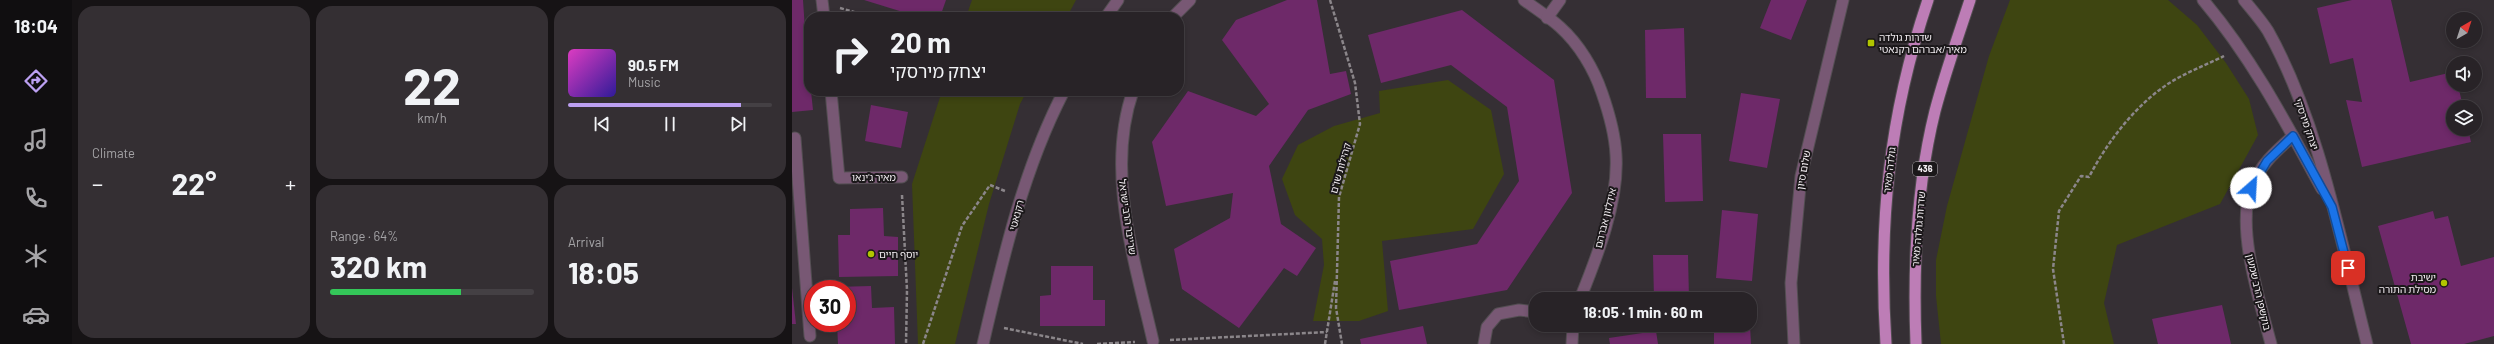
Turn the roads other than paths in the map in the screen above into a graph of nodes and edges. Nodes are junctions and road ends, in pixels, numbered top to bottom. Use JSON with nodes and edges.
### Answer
{"nodes":[{"id":1,"x":1113,"y":0,"type":"edge"},
{"id":2,"x":1118,"y":0,"type":"edge"},
{"id":3,"x":1190,"y":0,"type":"edge"},
{"id":4,"x":1524,"y":0,"type":"edge"},
{"id":5,"x":1560,"y":0,"type":"edge"},
{"id":6,"x":1843,"y":0,"type":"edge"},
{"id":7,"x":1928,"y":0,"type":"edge"},
{"id":8,"x":1970,"y":0,"type":"edge"},
{"id":9,"x":2203,"y":0,"type":"edge"},
{"id":10,"x":2244,"y":0,"type":"edge"},
{"id":11,"x":822,"y":1,"type":"edge"},
{"id":12,"x":823,"y":12,"type":"edge"},
{"id":13,"x":1107,"y":12,"type":"edge"},
{"id":14,"x":1109,"y":12,"type":"edge"},
{"id":15,"x":1178,"y":12,"type":"edge"},
{"id":16,"x":1547,"y":18,"type":"junction"},
{"id":17,"x":831,"y":96,"type":"edge"},
{"id":18,"x":1062,"y":96,"type":"edge"},
{"id":19,"x":1132,"y":96,"type":"edge"},
{"id":20,"x":2293,"y":136,"type":"junction"},
{"id":21,"x":795,"y":138,"type":"dead end"},
{"id":22,"x":902,"y":177,"type":"road end"},
{"id":23,"x":2332,"y":207,"type":"junction"},
{"id":24,"x":1582,"y":292,"type":"edge"},
{"id":25,"x":1529,"y":311,"type":"edge"},
{"id":26,"x":1573,"y":332,"type":"edge"},
{"id":27,"x":810,"y":336,"type":"dead end"},
{"id":28,"x":1153,"y":341,"type":"road end"},
{"id":29,"x":983,"y":344,"type":"edge"},
{"id":30,"x":1484,"y":344,"type":"edge"},
{"id":31,"x":1572,"y":344,"type":"edge"},
{"id":32,"x":1794,"y":344,"type":"edge"},
{"id":33,"x":1886,"y":344,"type":"edge"},
{"id":34,"x":1916,"y":344,"type":"edge"},
{"id":35,"x":2271,"y":344,"type":"edge"},
{"id":36,"x":2367,"y":344,"type":"edge"}],
"edges":[{"from":1,"to":13,"type":"street"},
{"from":2,"to":14,"type":"street"},
{"from":3,"to":15,"type":"street"},
{"from":4,"to":16,"type":"street","name":"אידלזון אברהם"},
{"from":5,"to":16,"type":"street"},
{"from":6,"to":32,"type":"street","name":"שלום סיון"},
{"from":7,"to":33,"type":"main road","name":"גולדה מאיר"},
{"from":8,"to":34,"type":"main road","name":"שדרות גולדה מאיר","number":"436"},
{"from":9,"to":20,"type":"street","name":"יצחק מירסקי"},
{"from":10,"to":23,"type":"street","name":"יצחק מירסקי"},
{"from":11,"to":12,"type":"street"},
{"from":16,"to":24,"type":"street","name":"אידלזון אברהם"},
{"from":17,"to":22,"type":"street","name":"מאיר ג'ינאו"},
{"from":18,"to":29,"type":"street","name":"רקנאטי"},
{"from":19,"to":28,"type":"street","name":"שרייבר הרב ישראל"},
{"from":20,"to":23,"type":"street","name":"יצחק מירסקי"},
{"from":20,"to":35,"type":"street","name":"בוקשפן הרב שמעון"},
{"from":21,"to":27,"type":"street"},
{"from":23,"to":36,"type":"street"},
{"from":25,"to":30,"type":"street"},
{"from":26,"to":31,"type":"street"}]}
